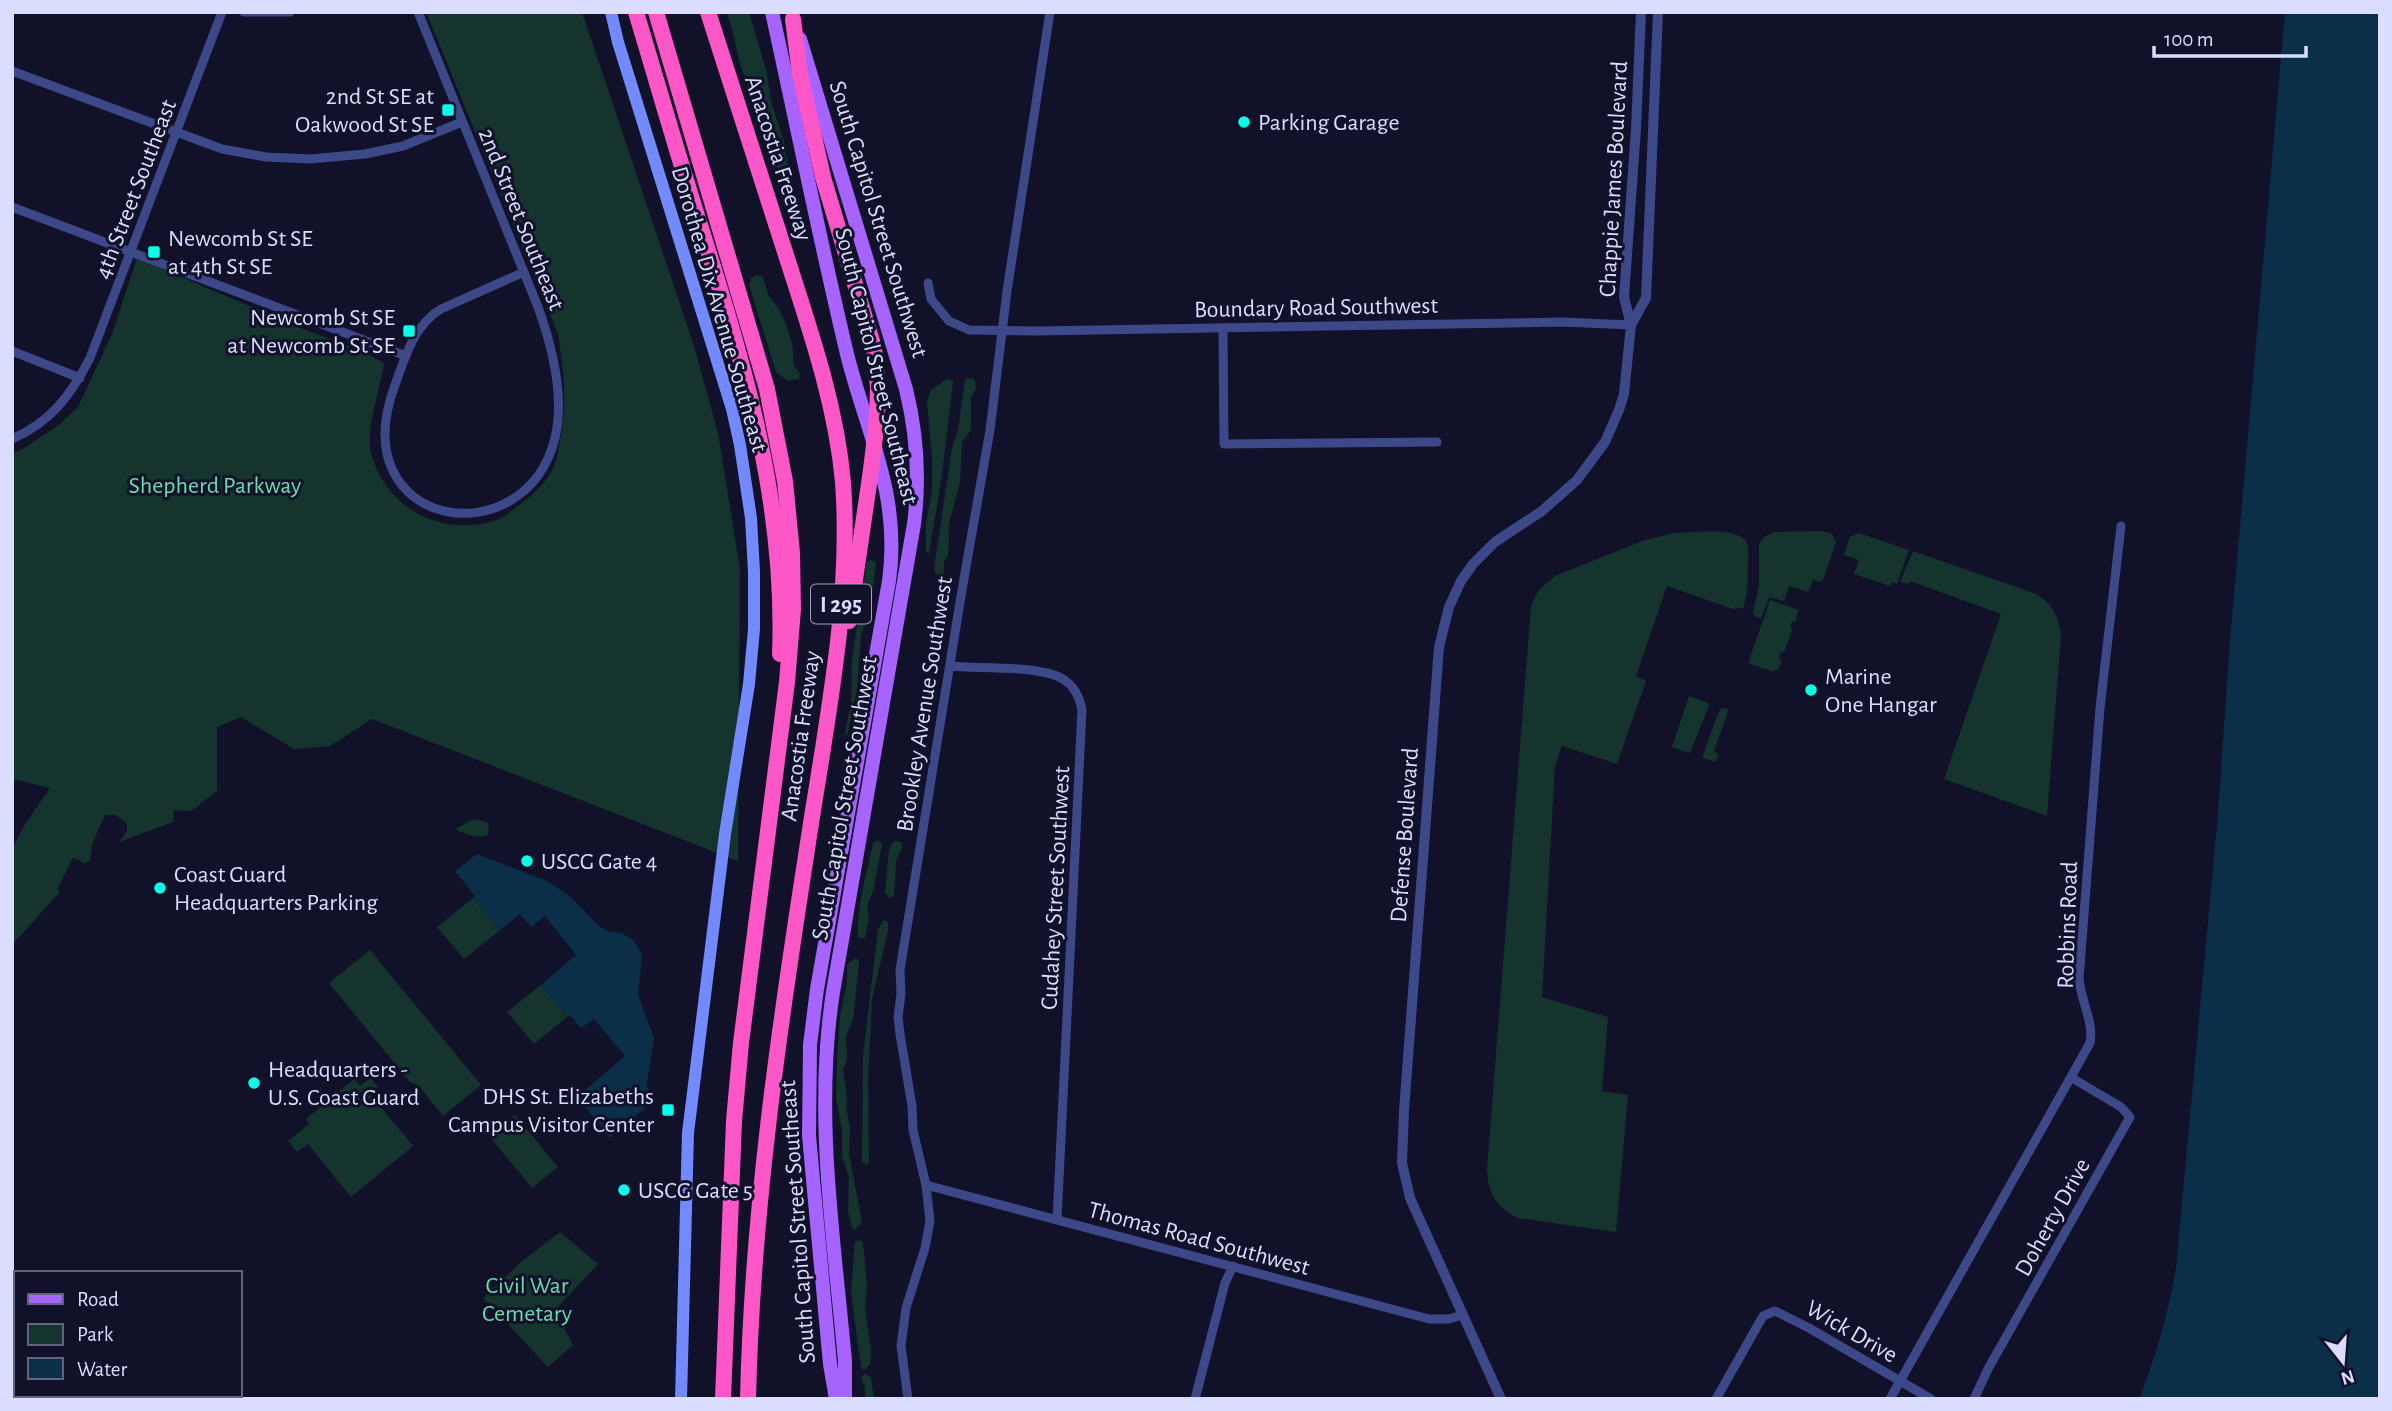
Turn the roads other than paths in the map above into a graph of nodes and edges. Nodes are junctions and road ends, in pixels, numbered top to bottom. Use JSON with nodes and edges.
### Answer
{"nodes":[{"id":1,"x":222,"y":12,"type":"edge"},
{"id":2,"x":244,"y":12,"type":"edge"},
{"id":3,"x":290,"y":12,"type":"edge"},
{"id":4,"x":418,"y":12,"type":"edge"},
{"id":5,"x":604,"y":12,"type":"edge"},
{"id":6,"x":611,"y":12,"type":"edge"},
{"id":7,"x":636,"y":12,"type":"edge"},
{"id":8,"x":656,"y":12,"type":"edge"},
{"id":9,"x":708,"y":12,"type":"edge"},
{"id":10,"x":715,"y":12,"type":"edge"},
{"id":11,"x":772,"y":12,"type":"edge"},
{"id":12,"x":1050,"y":12,"type":"edge"},
{"id":13,"x":1641,"y":12,"type":"edge"},
{"id":14,"x":1658,"y":12,"type":"edge"},
{"id":15,"x":792,"y":16,"type":"edge"},
{"id":16,"x":618,"y":42,"type":"junction"},
{"id":17,"x":723,"y":58,"type":"junction"},
{"id":18,"x":12,"y":71,"type":"edge"},
{"id":19,"x":463,"y":122,"type":"junction"},
{"id":20,"x":176,"y":133,"type":"junction"},
{"id":21,"x":12,"y":207,"type":"edge"},
{"id":22,"x":131,"y":252,"type":"junction"},
{"id":23,"x":524,"y":272,"type":"junction"},
{"id":24,"x":929,"y":283,"type":"dead end"},
{"id":25,"x":1631,"y":325,"type":"junction"},
{"id":26,"x":1223,"y":328,"type":"junction"},
{"id":27,"x":1003,"y":329,"type":"junction"},
{"id":28,"x":12,"y":351,"type":"edge"},
{"id":29,"x":406,"y":356,"type":"junction"},
{"id":30,"x":80,"y":378,"type":"junction"},
{"id":31,"x":12,"y":439,"type":"edge"},
{"id":32,"x":1437,"y":442,"type":"dead end"},
{"id":33,"x":2121,"y":526,"type":"dead end"},
{"id":34,"x":950,"y":666,"type":"junction"},
{"id":35,"x":771,"y":796,"type":"junction"},
{"id":36,"x":778,"y":1052,"type":"junction"},
{"id":37,"x":2072,"y":1078,"type":"junction"},
{"id":38,"x":926,"y":1185,"type":"junction"},
{"id":39,"x":1058,"y":1220,"type":"junction"},
{"id":40,"x":1233,"y":1266,"type":"junction"},
{"id":41,"x":1462,"y":1315,"type":"junction"},
{"id":42,"x":1900,"y":1381,"type":"junction"},
{"id":43,"x":681,"y":1399,"type":"edge"},
{"id":44,"x":723,"y":1399,"type":"edge"},
{"id":45,"x":748,"y":1399,"type":"edge"},
{"id":46,"x":836,"y":1399,"type":"edge"},
{"id":47,"x":845,"y":1399,"type":"edge"},
{"id":48,"x":908,"y":1399,"type":"edge"},
{"id":49,"x":1195,"y":1399,"type":"edge"},
{"id":50,"x":1502,"y":1399,"type":"edge"},
{"id":51,"x":1716,"y":1399,"type":"edge"},
{"id":52,"x":1890,"y":1399,"type":"edge"},
{"id":53,"x":1931,"y":1399,"type":"edge"},
{"id":54,"x":1974,"y":1399,"type":"edge"}],
"edges":[{"from":1,"to":20,"type":"street","name":"4th Street Southeast"},
{"from":2,"to":3,"type":"street"},
{"from":4,"to":19,"type":"street","name":"2nd Street Southeast"},
{"from":5,"to":16,"type":"main road"},
{"from":6,"to":16,"type":"main road","name":"Dorothea Dix Avenue Southeast"},
{"from":7,"to":35,"type":"highway"},
{"from":8,"to":35,"type":"highway","name":"Anacostia Freeway","number":"I 295"},
{"from":9,"to":17,"type":"highway","name":"Anacostia Freeway","number":"I 295"},
{"from":10,"to":17,"type":"highway"},
{"from":11,"to":46,"type":"main road","name":"South Capitol Street Southeast"},
{"from":12,"to":27,"type":"street","name":"Brookley Avenue Southwest"},
{"from":13,"to":25,"type":"street","name":"Chappie James Boulevard"},
{"from":14,"to":25,"type":"street","name":"Chappie James Boulevard"},
{"from":15,"to":36,"type":"highway","bridge":true},
{"from":15,"to":47,"type":"main road","name":"South Capitol Street Southwest"},
{"from":16,"to":43,"type":"main road","name":"Dorothea Dix Avenue Southeast"},
{"from":17,"to":36,"type":"highway","name":"Anacostia Freeway","number":"I 295"},
{"from":18,"to":20,"type":"street"},
{"from":19,"to":20,"type":"street"},
{"from":19,"to":23,"type":"street","name":"2nd Street Southeast"},
{"from":20,"to":22,"type":"street","name":"4th Street Southeast"},
{"from":21,"to":22,"type":"street"},
{"from":22,"to":29,"type":"street"},
{"from":22,"to":30,"type":"street","name":"4th Street Southeast"},
{"from":23,"to":29,"type":"street"},
{"from":23,"to":29,"type":"street","name":"2nd Street Southeast"},
{"from":24,"to":27,"type":"street","name":"Boundary Road Southwest"},
{"from":25,"to":26,"type":"street","name":"Boundary Road Southwest"},
{"from":25,"to":41,"type":"street","name":"Defense Boulevard"},
{"from":26,"to":27,"type":"street","name":"Boundary Road Southwest"},
{"from":26,"to":32,"type":"street"},
{"from":27,"to":34,"type":"street","name":"Brookley Avenue Southwest"},
{"from":28,"to":30,"type":"street"},
{"from":30,"to":31,"type":"street","name":"4th Street Southeast"},
{"from":33,"to":37,"type":"street","name":"Robbins Road"},
{"from":34,"to":38,"type":"street","name":"Brookley Avenue Southwest"},
{"from":34,"to":39,"type":"street","name":"Cudahey Street Southwest"},
{"from":35,"to":44,"type":"highway","name":"Anacostia Freeway","number":"I 295"},
{"from":36,"to":45,"type":"highway","name":"Anacostia Freeway","number":"I 295"},
{"from":37,"to":42,"type":"street","name":"Robbins Road"},
{"from":37,"to":54,"type":"street","name":"Doherty Drive"},
{"from":38,"to":39,"type":"street","name":"Thomas Road Southwest"},
{"from":38,"to":48,"type":"street","name":"Brookley Avenue Southwest"},
{"from":39,"to":40,"type":"street","name":"Thomas Road Southwest"},
{"from":40,"to":41,"type":"street","name":"Thomas Road Southwest"},
{"from":40,"to":49,"type":"street"},
{"from":41,"to":50,"type":"street","name":"Defense Boulevard"},
{"from":42,"to":51,"type":"street","name":"Wick Drive"},
{"from":42,"to":52,"type":"street","name":"Robbins Road"},
{"from":42,"to":53,"type":"street","name":"Wick Drive"}]}
